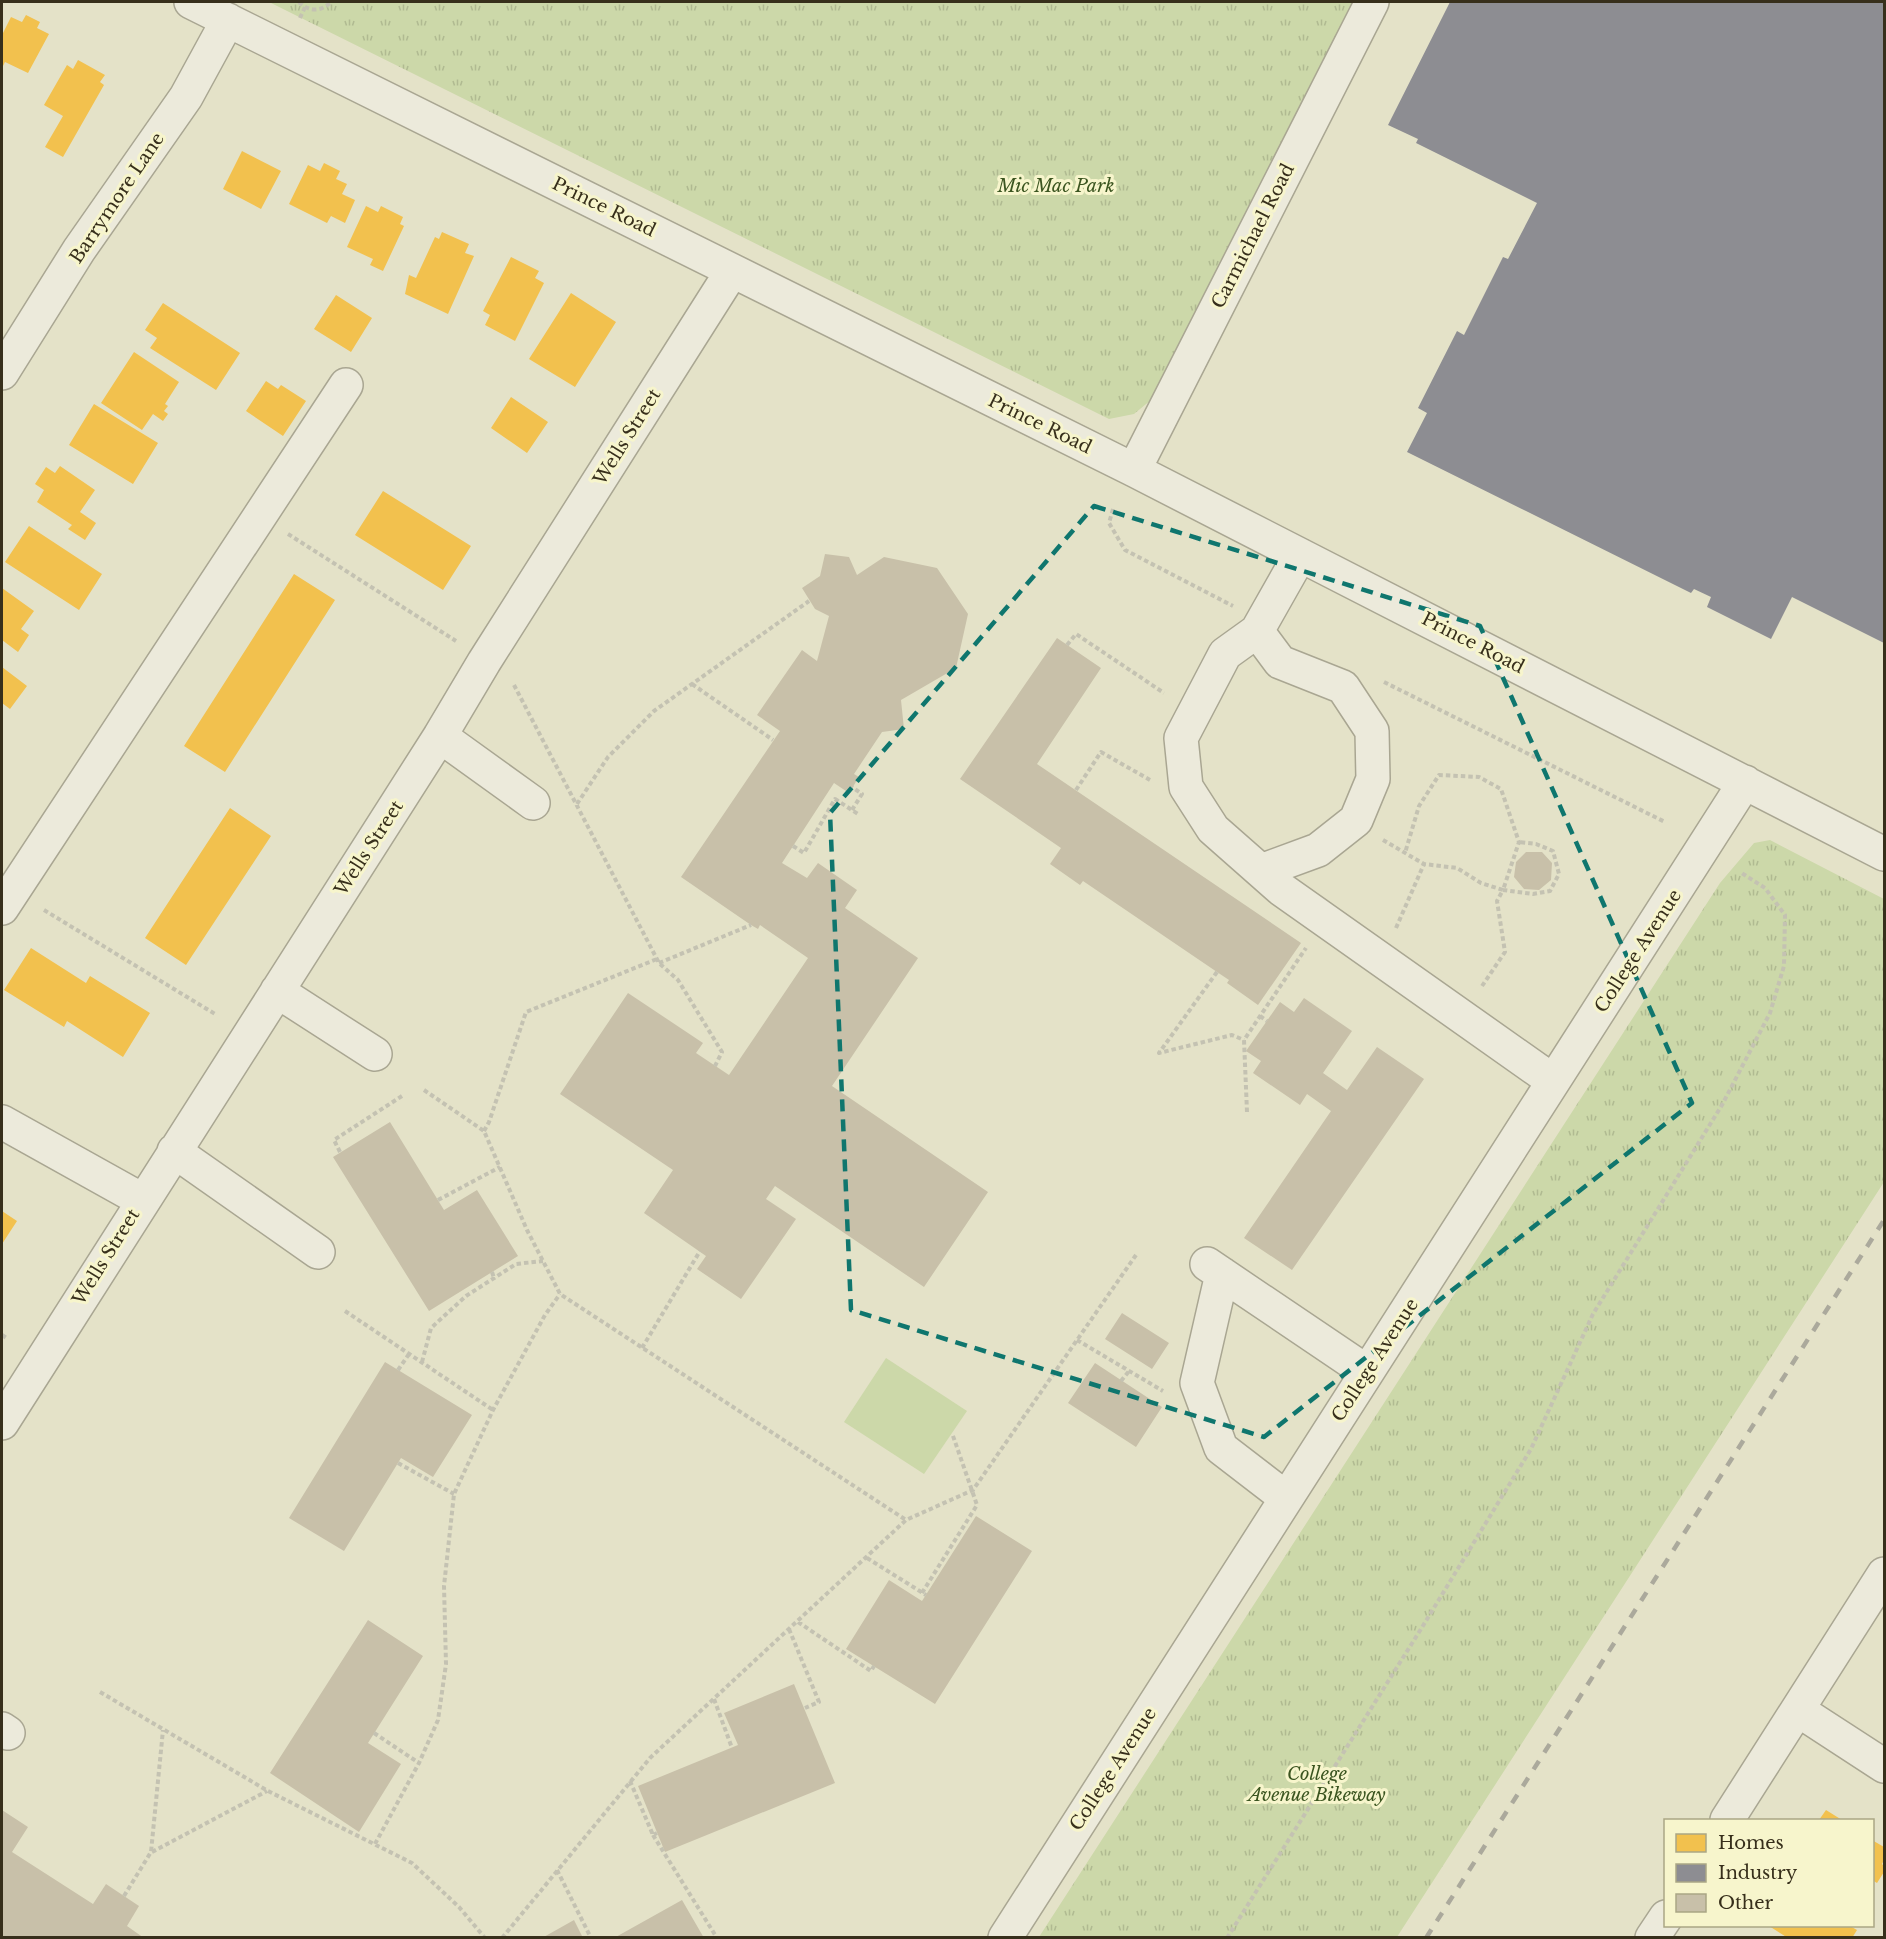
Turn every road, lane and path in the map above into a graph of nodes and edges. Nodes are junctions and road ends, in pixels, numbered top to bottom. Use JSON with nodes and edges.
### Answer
{"nodes":[{"id":1,"x":191,"y":2,"type":"edge"},
{"id":2,"x":299,"y":2,"type":"edge"},
{"id":3,"x":331,"y":2,"type":"edge"},
{"id":4,"x":1372,"y":2,"type":"edge"},
{"id":5,"x":228,"y":20,"type":"junction"},
{"id":6,"x":732,"y":271,"type":"junction"},
{"id":7,"x":2,"y":373,"type":"edge"},
{"id":8,"x":346,"y":385,"type":"dead end"},
{"id":9,"x":1134,"y":471,"type":"junction"},
{"id":10,"x":260,"y":516,"type":"junction"},
{"id":11,"x":1300,"y":555,"type":"junction"},
{"id":12,"x":810,"y":601,"type":"dead end"},
{"id":13,"x":1257,"y":631,"type":"junction"},
{"id":14,"x":457,"y":642,"type":"dead end"},
{"id":15,"x":1067,"y":645,"type":"dead end"},
{"id":16,"x":692,"y":684,"type":"junction"},
{"id":17,"x":514,"y":685,"type":"dead end"},
{"id":18,"x":1165,"y":694,"type":"dead end"},
{"id":19,"x":440,"y":736,"type":"junction"},
{"id":20,"x":773,"y":741,"type":"dead end"},
{"id":21,"x":1745,"y":782,"type":"junction"},
{"id":22,"x":1158,"y":785,"type":"dead end"},
{"id":23,"x":852,"y":787,"type":"dead end"},
{"id":24,"x":1076,"y":790,"type":"dead end"},
{"id":25,"x":533,"y":803,"type":"dead end"},
{"id":26,"x":577,"y":805,"type":"junction"},
{"id":27,"x":852,"y":810,"type":"junction"},
{"id":28,"x":858,"y":814,"type":"dead end"},
{"id":29,"x":1375,"y":835,"type":"dead end"},
{"id":30,"x":1519,"y":842,"type":"junction"},
{"id":31,"x":793,"y":846,"type":"dead end"},
{"id":32,"x":1405,"y":853,"type":"junction"},
{"id":33,"x":1884,"y":854,"type":"edge"},
{"id":34,"x":1424,"y":864,"type":"junction"},
{"id":35,"x":1261,"y":871,"type":"junction"},
{"id":36,"x":1740,"y":872,"type":"dead end"},
{"id":37,"x":1503,"y":890,"type":"junction"},
{"id":38,"x":7,"y":899,"type":"edge"},
{"id":39,"x":752,"y":925,"type":"dead end"},
{"id":40,"x":1391,"y":938,"type":"dead end"},
{"id":41,"x":1308,"y":944,"type":"dead end"},
{"id":42,"x":658,"y":961,"type":"junction"},
{"id":43,"x":1217,"y":972,"type":"dead end"},
{"id":44,"x":1482,"y":986,"type":"dead end"},
{"id":45,"x":277,"y":991,"type":"junction"},
{"id":46,"x":215,"y":1014,"type":"dead end"},
{"id":47,"x":1260,"y":1016,"type":"junction"},
{"id":48,"x":1267,"y":1021,"type":"dead end"},
{"id":49,"x":1244,"y":1040,"type":"junction"},
{"id":50,"x":375,"y":1054,"type":"dead end"},
{"id":51,"x":715,"y":1066,"type":"dead end"},
{"id":52,"x":1553,"y":1081,"type":"junction"},
{"id":53,"x":424,"y":1090,"type":"dead end"},
{"id":54,"x":402,"y":1096,"type":"dead end"},
{"id":55,"x":1246,"y":1112,"type":"dead end"},
{"id":56,"x":2,"y":1122,"type":"edge"},
{"id":57,"x":484,"y":1131,"type":"junction"},
{"id":58,"x":174,"y":1151,"type":"junction"},
{"id":59,"x":340,"y":1152,"type":"dead end"},
{"id":60,"x":500,"y":1167,"type":"junction"},
{"id":61,"x":142,"y":1200,"type":"junction"},
{"id":62,"x":438,"y":1200,"type":"dead end"},
{"id":63,"x":700,"y":1251,"type":"dead end"},
{"id":64,"x":318,"y":1252,"type":"dead end"},
{"id":65,"x":1136,"y":1255,"type":"dead end"},
{"id":66,"x":543,"y":1261,"type":"junction"},
{"id":67,"x":492,"y":1272,"type":"dead end"},
{"id":68,"x":494,"y":1278,"type":"junction"},
{"id":69,"x":560,"y":1294,"type":"junction"},
{"id":70,"x":345,"y":1311,"type":"dead end"},
{"id":71,"x":2,"y":1335,"type":"edge"},
{"id":72,"x":8,"y":1339,"type":"dead end"},
{"id":73,"x":1077,"y":1340,"type":"junction"},
{"id":74,"x":642,"y":1348,"type":"junction"},
{"id":75,"x":408,"y":1354,"type":"junction"},
{"id":76,"x":422,"y":1362,"type":"junction"},
{"id":77,"x":398,"y":1370,"type":"dead end"},
{"id":78,"x":1129,"y":1371,"type":"junction"},
{"id":79,"x":1367,"y":1372,"type":"junction"},
{"id":80,"x":1121,"y":1381,"type":"dead end"},
{"id":81,"x":1167,"y":1393,"type":"dead end"},
{"id":82,"x":494,"y":1410,"type":"junction"},
{"id":83,"x":2,"y":1423,"type":"edge"},
{"id":84,"x":952,"y":1432,"type":"dead end"},
{"id":85,"x":398,"y":1463,"type":"dead end"},
{"id":86,"x":973,"y":1490,"type":"junction"},
{"id":87,"x":454,"y":1494,"type":"junction"},
{"id":88,"x":1286,"y":1498,"type":"junction"},
{"id":89,"x":906,"y":1520,"type":"junction"},
{"id":90,"x":867,"y":1558,"type":"junction"},
{"id":91,"x":1884,"y":1574,"type":"edge"},
{"id":92,"x":798,"y":1622,"type":"junction"},
{"id":93,"x":789,"y":1629,"type":"junction"},
{"id":94,"x":874,"y":1666,"type":"dead end"},
{"id":95,"x":100,"y":1692,"type":"dead end"},
{"id":96,"x":714,"y":1699,"type":"junction"},
{"id":97,"x":805,"y":1708,"type":"dead end"},
{"id":98,"x":1798,"y":1710,"type":"junction"},
{"id":99,"x":163,"y":1730,"type":"junction"},
{"id":100,"x":374,"y":1733,"type":"dead end"},
{"id":101,"x":732,"y":1748,"type":"dead end"},
{"id":102,"x":419,"y":1763,"type":"junction"},
{"id":103,"x":1884,"y":1766,"type":"edge"},
{"id":104,"x":630,"y":1781,"type":"junction"},
{"id":105,"x":268,"y":1791,"type":"junction"},
{"id":106,"x":1728,"y":1819,"type":"edge"},
{"id":107,"x":375,"y":1844,"type":"junction"},
{"id":108,"x":151,"y":1852,"type":"junction"},
{"id":109,"x":557,"y":1870,"type":"junction"},
{"id":110,"x":124,"y":1896,"type":"dead end"},
{"id":111,"x":1664,"y":1919,"type":"edge"},
{"id":112,"x":485,"y":1938,"type":"edge"},
{"id":113,"x":502,"y":1938,"type":"edge"},
{"id":114,"x":591,"y":1938,"type":"edge"},
{"id":115,"x":717,"y":1938,"type":"edge"},
{"id":116,"x":1005,"y":1938,"type":"edge"},
{"id":117,"x":1227,"y":1938,"type":"edge"},
{"id":118,"x":1652,"y":1938,"type":"edge"}],
"edges":[{"from":1,"to":5,"type":"street","name":"Prince Road"},
{"from":2,"to":3,"type":"path"},
{"from":4,"to":9,"type":"street","name":"Carmichael Road"},
{"from":5,"to":6,"type":"street","name":"Prince Road"},
{"from":5,"to":7,"type":"street","name":"Barrymore Lane"},
{"from":6,"to":9,"type":"street","name":"Prince Road"},
{"from":6,"to":19,"type":"street","name":"Wells Street"},
{"from":8,"to":10,"type":"street"},
{"from":9,"to":11,"type":"street","name":"Prince Road"},
{"from":10,"to":14,"type":"path"},
{"from":10,"to":38,"type":"street"},
{"from":11,"to":13,"type":"street"},
{"from":11,"to":21,"type":"street","name":"Prince Road"},
{"from":12,"to":16,"type":"path"},
{"from":13,"to":35,"type":"street"},
{"from":13,"to":35,"type":"street"},
{"from":15,"to":18,"type":"path"},
{"from":16,"to":20,"type":"path"},
{"from":16,"to":26,"type":"path"},
{"from":17,"to":26,"type":"path"},
{"from":19,"to":25,"type":"street"},
{"from":19,"to":45,"type":"street","name":"Wells Street"},
{"from":21,"to":33,"type":"street","name":"Prince Road"},
{"from":21,"to":52,"type":"street","name":"College Avenue"},
{"from":22,"to":24,"type":"path"},
{"from":23,"to":27,"type":"path"},
{"from":26,"to":42,"type":"path"},
{"from":27,"to":28,"type":"path"},
{"from":27,"to":31,"type":"path"},
{"from":29,"to":32,"type":"path"},
{"from":30,"to":32,"type":"path"},
{"from":30,"to":37,"type":"path"},
{"from":30,"to":37,"type":"path"},
{"from":32,"to":34,"type":"path"},
{"from":34,"to":37,"type":"path"},
{"from":34,"to":40,"type":"path"},
{"from":35,"to":52,"type":"street"},
{"from":36,"to":117,"type":"path"},
{"from":37,"to":44,"type":"path"},
{"from":38,"to":46,"type":"path"},
{"from":39,"to":42,"type":"path"},
{"from":41,"to":47,"type":"path"},
{"from":42,"to":51,"type":"path"},
{"from":42,"to":57,"type":"path"},
{"from":43,"to":49,"type":"path"},
{"from":45,"to":50,"type":"street"},
{"from":45,"to":58,"type":"street","name":"Wells Street"},
{"from":47,"to":48,"type":"path"},
{"from":47,"to":49,"type":"path"},
{"from":49,"to":55,"type":"path"},
{"from":52,"to":79,"type":"street","name":"College Avenue"},
{"from":53,"to":57,"type":"path"},
{"from":54,"to":59,"type":"path"},
{"from":56,"to":61,"type":"street"},
{"from":57,"to":60,"type":"path"},
{"from":58,"to":61,"type":"street","name":"Wells Street"},
{"from":58,"to":64,"type":"street"},
{"from":60,"to":62,"type":"path"},
{"from":60,"to":66,"type":"path"},
{"from":61,"to":83,"type":"street","name":"Wells Street"},
{"from":63,"to":74,"type":"path"},
{"from":65,"to":73,"type":"path"},
{"from":66,"to":68,"type":"path"},
{"from":66,"to":69,"type":"path"},
{"from":67,"to":68,"type":"path"},
{"from":68,"to":76,"type":"path"},
{"from":69,"to":74,"type":"path"},
{"from":69,"to":82,"type":"path"},
{"from":70,"to":75,"type":"path"},
{"from":71,"to":72,"type":"path"},
{"from":73,"to":78,"type":"path"},
{"from":73,"to":86,"type":"path"},
{"from":74,"to":89,"type":"path"},
{"from":75,"to":76,"type":"path"},
{"from":75,"to":77,"type":"path"},
{"from":76,"to":82,"type":"path"},
{"from":78,"to":80,"type":"path"},
{"from":78,"to":81,"type":"path"},
{"from":79,"to":88,"type":"street","name":"College Avenue"},
{"from":79,"to":88,"type":"street"},
{"from":82,"to":87,"type":"path"},
{"from":84,"to":86,"type":"path"},
{"from":85,"to":87,"type":"path"},
{"from":86,"to":89,"type":"path"},
{"from":86,"to":90,"type":"path"},
{"from":87,"to":102,"type":"path"},
{"from":88,"to":116,"type":"street","name":"College Avenue"},
{"from":89,"to":90,"type":"path"},
{"from":90,"to":92,"type":"path"},
{"from":91,"to":98,"type":"street"},
{"from":92,"to":93,"type":"path"},
{"from":92,"to":94,"type":"path"},
{"from":93,"to":96,"type":"path"},
{"from":93,"to":97,"type":"path"},
{"from":95,"to":99,"type":"path"},
{"from":96,"to":101,"type":"path"},
{"from":96,"to":104,"type":"path"},
{"from":98,"to":103,"type":"street"},
{"from":98,"to":106,"type":"street"},
{"from":99,"to":105,"type":"path"},
{"from":99,"to":108,"type":"path"},
{"from":100,"to":102,"type":"path"},
{"from":102,"to":107,"type":"path"},
{"from":104,"to":109,"type":"path"},
{"from":104,"to":115,"type":"path"},
{"from":105,"to":107,"type":"path"},
{"from":105,"to":108,"type":"path"},
{"from":107,"to":112,"type":"path"},
{"from":108,"to":110,"type":"path"},
{"from":109,"to":113,"type":"path"},
{"from":109,"to":114,"type":"path"},
{"from":111,"to":118,"type":"street"}]}
